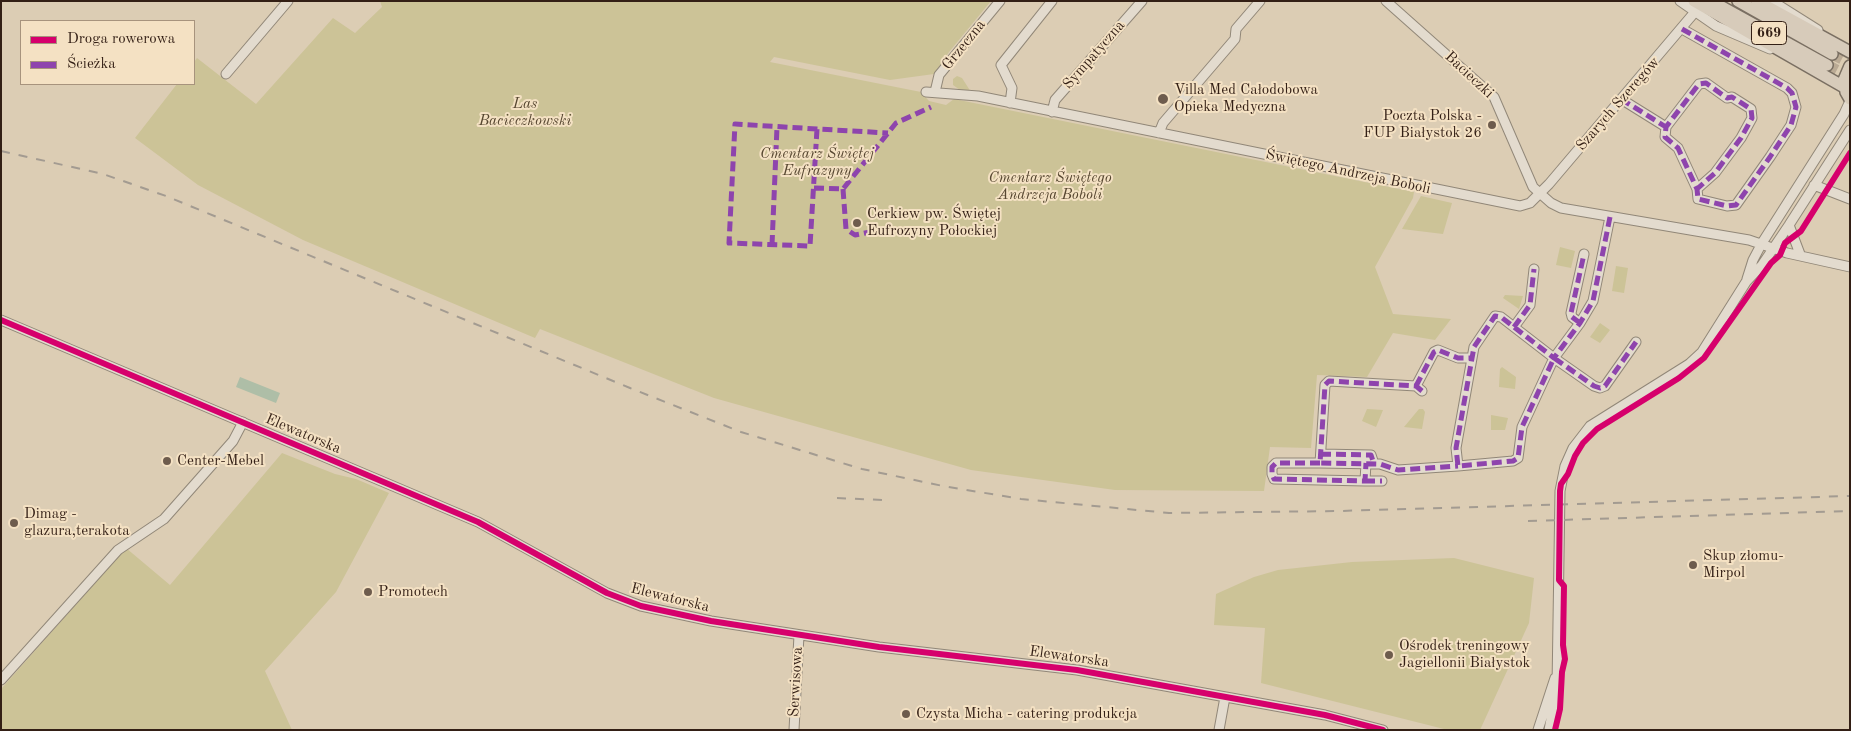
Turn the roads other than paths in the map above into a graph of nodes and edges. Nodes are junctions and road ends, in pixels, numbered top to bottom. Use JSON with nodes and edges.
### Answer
{"nodes":[{"id":1,"x":288,"y":1,"type":"edge"},
{"id":2,"x":1000,"y":1,"type":"edge"},
{"id":3,"x":1052,"y":1,"type":"edge"},
{"id":4,"x":1142,"y":1,"type":"edge"},
{"id":5,"x":1260,"y":1,"type":"edge"},
{"id":6,"x":1386,"y":1,"type":"edge"},
{"id":7,"x":1680,"y":1,"type":"edge"},
{"id":8,"x":1711,"y":1,"type":"edge"},
{"id":9,"x":1738,"y":1,"type":"edge"},
{"id":10,"x":1757,"y":1,"type":"edge"},
{"id":11,"x":1772,"y":1,"type":"edge"},
{"id":12,"x":1694,"y":7,"type":"edge"},
{"id":13,"x":1682,"y":29,"type":"junction"},
{"id":14,"x":1833,"y":48,"type":"junction"},
{"id":15,"x":1850,"y":52,"type":"edge"},
{"id":16,"x":1827,"y":65,"type":"tunnel mouth"},
{"id":17,"x":1850,"y":66,"type":"edge"},
{"id":18,"x":226,"y":74,"type":"dead end"},
{"id":19,"x":1844,"y":87,"type":"junction"},
{"id":20,"x":930,"y":92,"type":"joint"},
{"id":21,"x":1621,"y":99,"type":"junction"},
{"id":22,"x":1850,"y":100,"type":"edge"},
{"id":23,"x":1010,"y":103,"type":"junction"},
{"id":24,"x":1052,"y":112,"type":"junction"},
{"id":25,"x":1666,"y":127,"type":"junction"},
{"id":26,"x":1850,"y":130,"type":"edge"},
{"id":27,"x":1159,"y":133,"type":"junction"},
{"id":28,"x":1814,"y":186,"type":"junction"},
{"id":29,"x":1697,"y":189,"type":"junction"},
{"id":30,"x":1540,"y":193,"type":"junction"},
{"id":31,"x":1850,"y":199,"type":"edge"},
{"id":32,"x":1610,"y":217,"type":"junction"},
{"id":33,"x":1789,"y":225,"type":"junction"},
{"id":34,"x":1762,"y":243,"type":"junction"},
{"id":35,"x":1774,"y":247,"type":"junction"},
{"id":36,"x":1584,"y":254,"type":"dead end"},
{"id":37,"x":1800,"y":254,"type":"junction"},
{"id":38,"x":1850,"y":267,"type":"edge"},
{"id":39,"x":1534,"y":269,"type":"dead end"},
{"id":40,"x":1746,"y":282,"type":"junction"},
{"id":41,"x":1,"y":320,"type":"edge"},
{"id":42,"x":1580,"y":323,"type":"junction"},
{"id":43,"x":1514,"y":327,"type":"junction"},
{"id":44,"x":1636,"y":342,"type":"dead end"},
{"id":45,"x":1470,"y":358,"type":"junction"},
{"id":46,"x":1554,"y":358,"type":"junction"},
{"id":47,"x":243,"y":422,"type":"junction"},
{"id":48,"x":1320,"y":458,"type":"junction"},
{"id":49,"x":1370,"y":464,"type":"junction"},
{"id":50,"x":1458,"y":466,"type":"junction"},
{"id":51,"x":1365,"y":481,"type":"junction"},
{"id":52,"x":1382,"y":481,"type":"dead end"},
{"id":53,"x":799,"y":635,"type":"junction"},
{"id":54,"x":1555,"y":678,"type":"junction"},
{"id":55,"x":1,"y":680,"type":"edge"},
{"id":56,"x":1225,"y":697,"type":"junction"},
{"id":57,"x":794,"y":730,"type":"edge"},
{"id":58,"x":1219,"y":730,"type":"edge"},
{"id":59,"x":1384,"y":730,"type":"edge"},
{"id":60,"x":1538,"y":730,"type":"edge"},
{"id":61,"x":1548,"y":730,"type":"edge"}],
"edges":[{"from":1,"to":18,"type":"street"},
{"from":2,"to":20,"type":"street","name":"Grzeczna"},
{"from":3,"to":23,"type":"street"},
{"from":4,"to":24,"type":"street","name":"Sympatyczna"},
{"from":5,"to":27,"type":"street"},
{"from":6,"to":30,"type":"street","name":"Bacieczki"},
{"from":7,"to":12,"type":"street"},
{"from":8,"to":16,"type":"main road","number":"669"},
{"from":9,"to":14,"type":"main road","number":"669"},
{"from":10,"to":14,"type":"main road"},
{"from":11,"to":14,"type":"street"},
{"from":12,"to":13,"type":"street","name":"Szarych Szeregów"},
{"from":12,"to":19,"type":"main road"},
{"from":13,"to":21,"type":"street","name":"Szarych Szeregów"},
{"from":13,"to":29,"type":"street"},
{"from":14,"to":15,"type":"main road"},
{"from":17,"to":19,"type":"main road"},
{"from":19,"to":22,"type":"main road"},
{"from":20,"to":23,"type":"street","name":"Świętego Andrzeja Boboli"},
{"from":21,"to":25,"type":"street"},
{"from":21,"to":30,"type":"street","name":"Szarych Szeregów"},
{"from":22,"to":34,"type":"street"},
{"from":23,"to":24,"type":"street","name":"Świętego Andrzeja Boboli"},
{"from":24,"to":27,"type":"street","name":"Świętego Andrzeja Boboli"},
{"from":25,"to":29,"type":"street"},
{"from":25,"to":29,"type":"street"},
{"from":26,"to":28,"type":"street"},
{"from":27,"to":30,"type":"street","name":"Świętego Andrzeja Boboli"},
{"from":28,"to":31,"type":"street"},
{"from":28,"to":33,"type":"street"},
{"from":30,"to":32,"type":"street"},
{"from":32,"to":34,"type":"street"},
{"from":32,"to":42,"type":"street"},
{"from":33,"to":35,"type":"street"},
{"from":33,"to":37,"type":"street"},
{"from":34,"to":35,"type":"street"},
{"from":34,"to":40,"type":"street"},
{"from":35,"to":37,"type":"street"},
{"from":35,"to":40,"type":"street"},
{"from":36,"to":42,"type":"street"},
{"from":37,"to":38,"type":"street"},
{"from":39,"to":43,"type":"street"},
{"from":40,"to":54,"type":"street"},
{"from":41,"to":47,"type":"street","name":"Elewatorska"},
{"from":42,"to":46,"type":"street"},
{"from":43,"to":45,"type":"street"},
{"from":43,"to":46,"type":"street"},
{"from":44,"to":46,"type":"street"},
{"from":45,"to":48,"type":"street"},
{"from":45,"to":50,"type":"street"},
{"from":46,"to":50,"type":"street"},
{"from":47,"to":53,"type":"street","name":"Elewatorska"},
{"from":47,"to":55,"type":"street"},
{"from":48,"to":49,"type":"street"},
{"from":48,"to":51,"type":"street"},
{"from":49,"to":50,"type":"street"},
{"from":49,"to":51,"type":"street"},
{"from":51,"to":52,"type":"street"},
{"from":53,"to":56,"type":"street","name":"Elewatorska"},
{"from":53,"to":57,"type":"street","name":"Serwisowa"},
{"from":54,"to":60,"type":"street"},
{"from":54,"to":61,"type":"street"},
{"from":56,"to":58,"type":"street"},
{"from":56,"to":59,"type":"street","name":"Elewatorska"}]}
